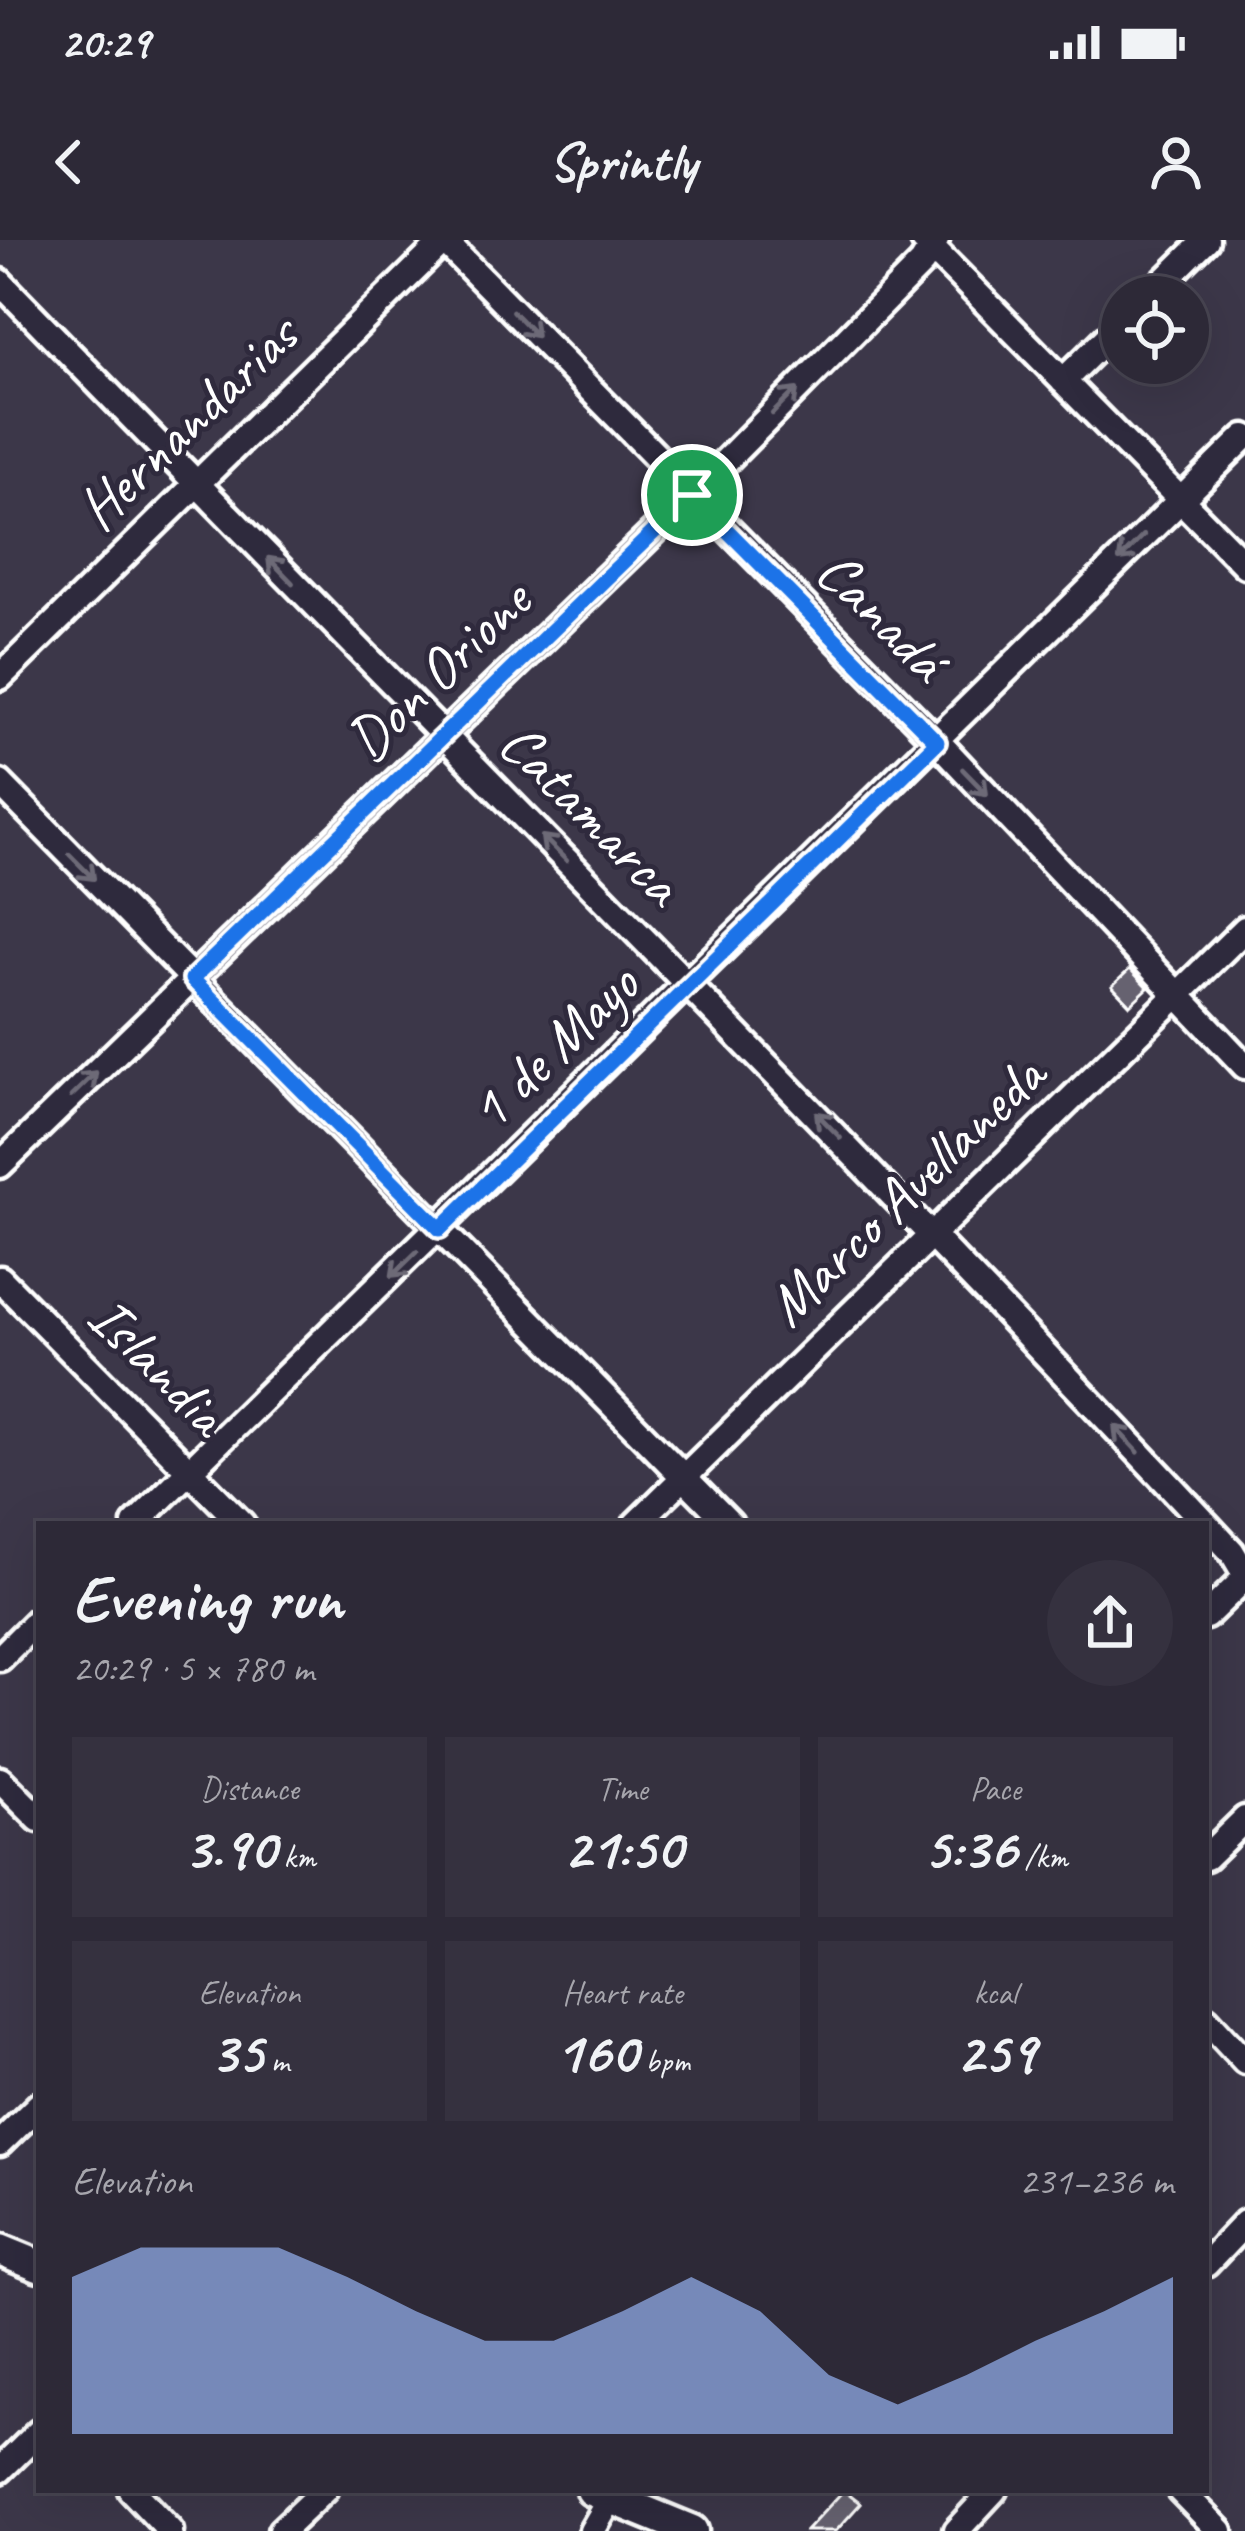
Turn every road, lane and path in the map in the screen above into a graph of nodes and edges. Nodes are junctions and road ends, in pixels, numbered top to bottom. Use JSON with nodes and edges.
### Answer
{"nodes":[{"id":1,"x":444,"y":240,"type":"edge"},
{"id":2,"x":1206,"y":240,"type":"edge"},
{"id":3,"x":930,"y":242,"type":"edge"},
{"id":4,"x":1169,"y":276,"type":"edge"},
{"id":5,"x":0,"y":282,"type":"edge"},
{"id":6,"x":1101,"y":344,"type":"edge"},
{"id":7,"x":1063,"y":381,"type":"junction"},
{"id":8,"x":1245,"y":437,"type":"edge"},
{"id":9,"x":196,"y":484,"type":"junction"},
{"id":10,"x":692,"y":495,"type":"junction"},
{"id":11,"x":1180,"y":500,"type":"junction"},
{"id":12,"x":1245,"y":565,"type":"edge"},
{"id":13,"x":0,"y":677,"type":"edge"},
{"id":14,"x":443,"y":736,"type":"junction"},
{"id":15,"x":937,"y":742,"type":"junction"},
{"id":16,"x":0,"y":783,"type":"edge"},
{"id":17,"x":1245,"y":929,"type":"edge"},
{"id":18,"x":192,"y":979,"type":"junction"},
{"id":19,"x":691,"y":984,"type":"junction"},
{"id":20,"x":1178,"y":995,"type":"junction"},
{"id":21,"x":1245,"y":1066,"type":"edge"},
{"id":22,"x":0,"y":1165,"type":"edge"},
{"id":23,"x":440,"y":1229,"type":"junction"},
{"id":24,"x":932,"y":1233,"type":"junction"},
{"id":25,"x":0,"y":1279,"type":"edge"},
{"id":26,"x":190,"y":1469,"type":"junction"},
{"id":27,"x":684,"y":1477,"type":"junction"},
{"id":28,"x":138,"y":1521,"type":"edge"},
{"id":29,"x":239,"y":1521,"type":"edge"},
{"id":30,"x":639,"y":1521,"type":"edge"},
{"id":31,"x":727,"y":1521,"type":"edge"},
{"id":32,"x":1203,"y":1521,"type":"edge"},
{"id":33,"x":1209,"y":1527,"type":"edge"},
{"id":34,"x":1245,"y":1576,"type":"edge"},
{"id":35,"x":1209,"y":1613,"type":"edge"},
{"id":36,"x":36,"y":1622,"type":"edge"},
{"id":37,"x":0,"y":1658,"type":"edge"},
{"id":38,"x":0,"y":1780,"type":"edge"},
{"id":39,"x":36,"y":1816,"type":"edge"},
{"id":40,"x":1245,"y":1819,"type":"edge"},
{"id":41,"x":1209,"y":1854,"type":"edge"},
{"id":42,"x":1209,"y":2022,"type":"edge"},
{"id":43,"x":1245,"y":2061,"type":"edge"},
{"id":44,"x":36,"y":2108,"type":"edge"},
{"id":45,"x":0,"y":2143,"type":"edge"},
{"id":46,"x":1245,"y":2223,"type":"edge"},
{"id":47,"x":0,"y":2250,"type":"edge"},
{"id":48,"x":1209,"y":2261,"type":"edge"},
{"id":49,"x":36,"y":2265,"type":"edge"},
{"id":50,"x":36,"y":2435,"type":"edge"},
{"id":51,"x":0,"y":2470,"type":"edge"},
{"id":52,"x":134,"y":2493,"type":"edge"},
{"id":53,"x":321,"y":2493,"type":"edge"},
{"id":54,"x":991,"y":2493,"type":"edge"},
{"id":55,"x":1183,"y":2493,"type":"edge"},
{"id":56,"x":602,"y":2494,"type":"edge"},
{"id":57,"x":170,"y":2531,"type":"edge"},
{"id":58,"x":281,"y":2531,"type":"edge"},
{"id":59,"x":592,"y":2531,"type":"edge"},
{"id":60,"x":692,"y":2531,"type":"edge"},
{"id":61,"x":956,"y":2531,"type":"edge"},
{"id":62,"x":1220,"y":2531,"type":"edge"}],
"edges":[{"from":1,"to":9,"type":"street","name":"Hernandarias"},
{"from":1,"to":10,"type":"street","name":"Canadá","one_way":true},
{"from":2,"to":4,"type":"street"},
{"from":3,"to":7,"type":"street"},
{"from":10,"to":3,"type":"street","name":"Don Orione","one_way":true},
{"from":5,"to":9,"type":"street","name":"Catamarca"},
{"from":6,"to":7,"type":"street"},
{"from":7,"to":11,"type":"street"},
{"from":8,"to":11,"type":"street","name":"1 de Mayo"},
{"from":9,"to":13,"type":"street","name":"Hernandarias"},
{"from":14,"to":9,"type":"street","name":"Catamarca","one_way":true},
{"from":10,"to":14,"type":"street","name":"Don Orione"},
{"from":10,"to":15,"type":"street","name":"Canadá"},
{"from":11,"to":12,"type":"street"},
{"from":11,"to":15,"type":"street","name":"1 de Mayo","one_way":true},
{"from":14,"to":18,"type":"street","name":"Don Orione"},
{"from":19,"to":14,"type":"street","name":"Catamarca","one_way":true},
{"from":15,"to":19,"type":"street","name":"1 de Mayo"},
{"from":15,"to":20,"type":"street","name":"Canadá","one_way":true},
{"from":16,"to":18,"type":"street","one_way":true},
{"from":17,"to":20,"type":"street","name":"Marco Avellaneda"},
{"from":22,"to":18,"type":"street","name":"Don Orione","one_way":true},
{"from":18,"to":23,"type":"street"},
{"from":19,"to":23,"type":"street","name":"1 de Mayo"},
{"from":24,"to":19,"type":"street","name":"Catamarca","one_way":true},
{"from":20,"to":21,"type":"street","name":"Canadá"},
{"from":20,"to":24,"type":"street","name":"Marco Avellaneda"},
{"from":23,"to":26,"type":"street","name":"1 de Mayo","one_way":true},
{"from":23,"to":27,"type":"street"},
{"from":24,"to":27,"type":"street","name":"Marco Avellaneda"},
{"from":32,"to":24,"type":"street","name":"Catamarca","one_way":true},
{"from":25,"to":26,"type":"street","name":"Islandia"},
{"from":26,"to":28,"type":"street","name":"1 de Mayo"},
{"from":26,"to":29,"type":"street","name":"Islandia"},
{"from":27,"to":30,"type":"street","name":"Marco Avellaneda"},
{"from":27,"to":31,"type":"street"},
{"from":33,"to":34,"type":"street","name":"Catamarca"},
{"from":34,"to":35,"type":"street"},
{"from":36,"to":37,"type":"street"},
{"from":38,"to":39,"type":"street"},
{"from":40,"to":41,"type":"street"},
{"from":42,"to":43,"type":"street"},
{"from":44,"to":45,"type":"street"},
{"from":46,"to":48,"type":"street"},
{"from":47,"to":49,"type":"main road"},
{"from":50,"to":51,"type":"street"},
{"from":52,"to":57,"type":"street"},
{"from":53,"to":58,"type":"street"},
{"from":54,"to":61,"type":"street"},
{"from":55,"to":62,"type":"street"},
{"from":56,"to":59,"type":"street"},
{"from":56,"to":60,"type":"main road"}]}
